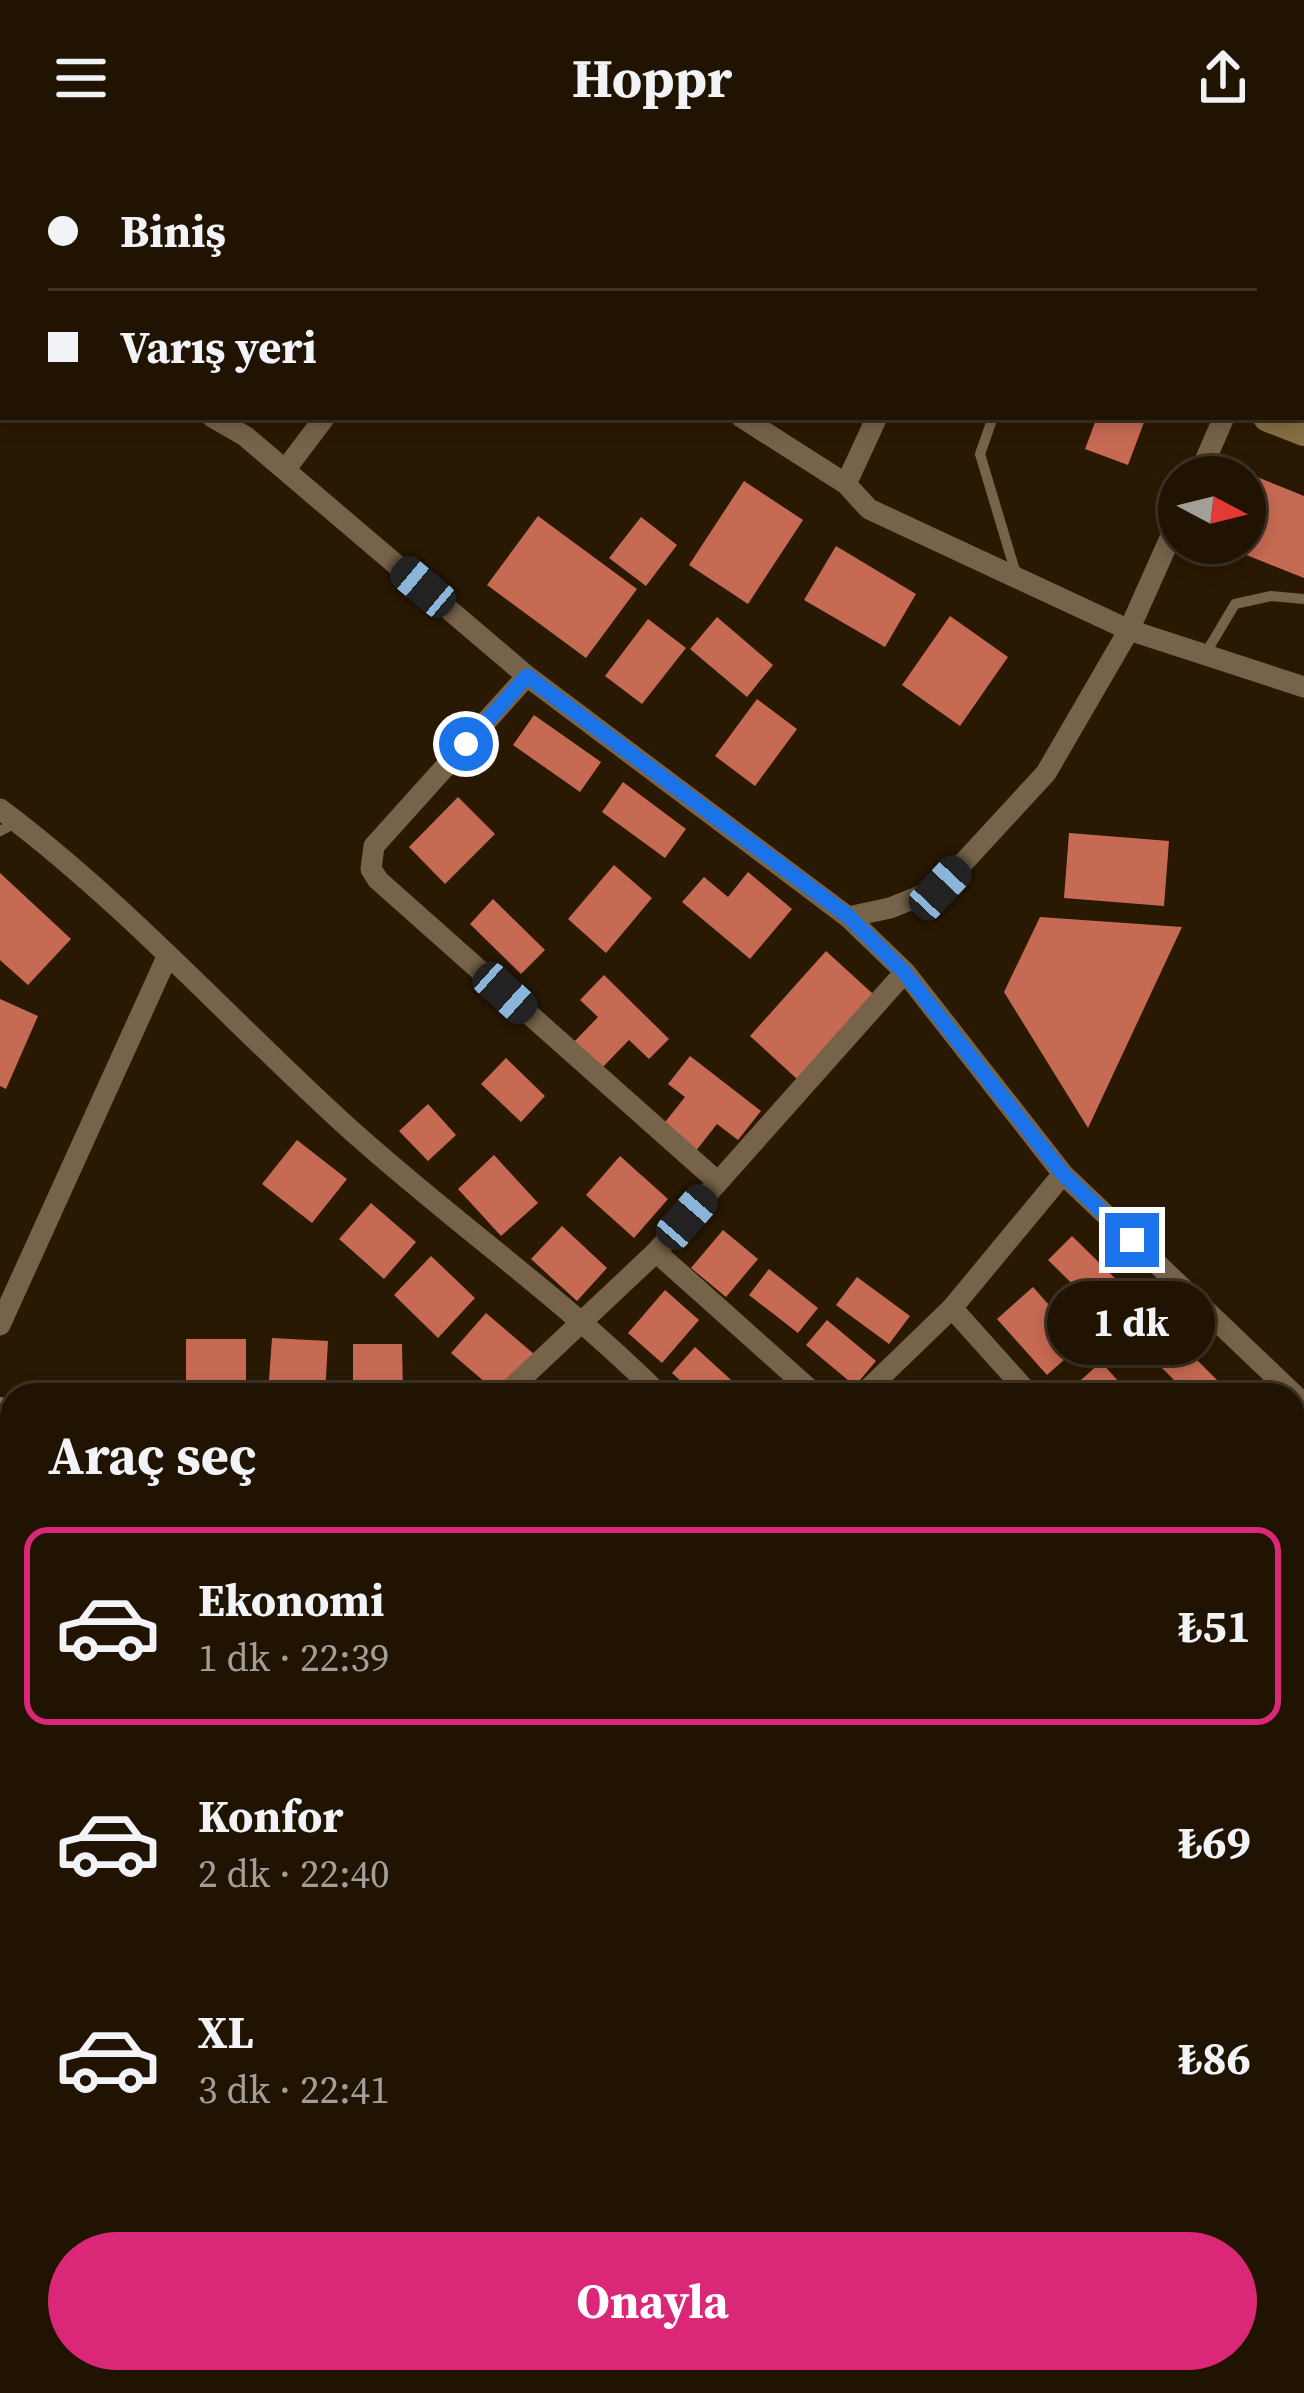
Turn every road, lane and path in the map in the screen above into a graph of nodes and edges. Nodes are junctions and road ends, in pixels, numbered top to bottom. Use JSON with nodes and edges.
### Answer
{"nodes":[{"id":1,"x":217,"y":420,"type":"edge"},
{"id":2,"x":323,"y":420,"type":"edge"},
{"id":3,"x":746,"y":420,"type":"edge"},
{"id":4,"x":876,"y":420,"type":"edge"},
{"id":5,"x":992,"y":420,"type":"edge"},
{"id":6,"x":1224,"y":420,"type":"edge"},
{"id":7,"x":1276,"y":420,"type":"edge"},
{"id":8,"x":1304,"y":431,"type":"edge"},
{"id":9,"x":1207,"y":456,"type":"edge"},
{"id":10,"x":284,"y":470,"type":"junction"},
{"id":11,"x":846,"y":484,"type":"junction"},
{"id":12,"x":1158,"y":564,"type":"edge"},
{"id":13,"x":1017,"y":578,"type":"junction"},
{"id":14,"x":1304,"y":599,"type":"edge"},
{"id":15,"x":1129,"y":630,"type":"junction"},
{"id":16,"x":1204,"y":656,"type":"junction"},
{"id":17,"x":527,"y":676,"type":"junction"},
{"id":18,"x":1304,"y":687,"type":"edge"},
{"id":19,"x":6,"y":821,"type":"edge"},
{"id":20,"x":848,"y":916,"type":"junction"},
{"id":21,"x":167,"y":958,"type":"junction"},
{"id":22,"x":904,"y":972,"type":"junction"},
{"id":23,"x":1063,"y":1174,"type":"junction"},
{"id":24,"x":718,"y":1182,"type":"junction"},
{"id":25,"x":656,"y":1252,"type":"junction"},
{"id":26,"x":952,"y":1308,"type":"junction"},
{"id":27,"x":582,"y":1322,"type":"junction"},
{"id":28,"x":0,"y":1325,"type":"edge"},
{"id":29,"x":517,"y":1383,"type":"edge"},
{"id":30,"x":647,"y":1383,"type":"edge"},
{"id":31,"x":803,"y":1383,"type":"edge"},
{"id":32,"x":874,"y":1383,"type":"edge"},
{"id":33,"x":1019,"y":1383,"type":"edge"},
{"id":34,"x":1282,"y":1383,"type":"edge"}],
"edges":[{"from":1,"to":10,"type":"street"},
{"from":2,"to":10,"type":"street"},
{"from":3,"to":11,"type":"street"},
{"from":4,"to":11,"type":"street"},
{"from":5,"to":13,"type":"lane"},
{"from":6,"to":9,"type":"street"},
{"from":7,"to":8,"type":"main road"},
{"from":10,"to":17,"type":"street"},
{"from":11,"to":13,"type":"street"},
{"from":12,"to":15,"type":"street"},
{"from":13,"to":15,"type":"street"},
{"from":14,"to":16,"type":"lane"},
{"from":15,"to":16,"type":"street"},
{"from":15,"to":20,"type":"street"},
{"from":16,"to":18,"type":"street"},
{"from":17,"to":20,"type":"street"},
{"from":17,"to":24,"type":"street"},
{"from":19,"to":21,"type":"street"},
{"from":20,"to":22,"type":"street"},
{"from":21,"to":27,"type":"street"},
{"from":21,"to":28,"type":"street"},
{"from":22,"to":23,"type":"street"},
{"from":22,"to":24,"type":"street"},
{"from":23,"to":26,"type":"street"},
{"from":23,"to":34,"type":"street"},
{"from":24,"to":25,"type":"street"},
{"from":25,"to":27,"type":"street"},
{"from":25,"to":31,"type":"street"},
{"from":26,"to":32,"type":"street"},
{"from":26,"to":33,"type":"street"},
{"from":27,"to":29,"type":"street"},
{"from":27,"to":30,"type":"street"}]}
